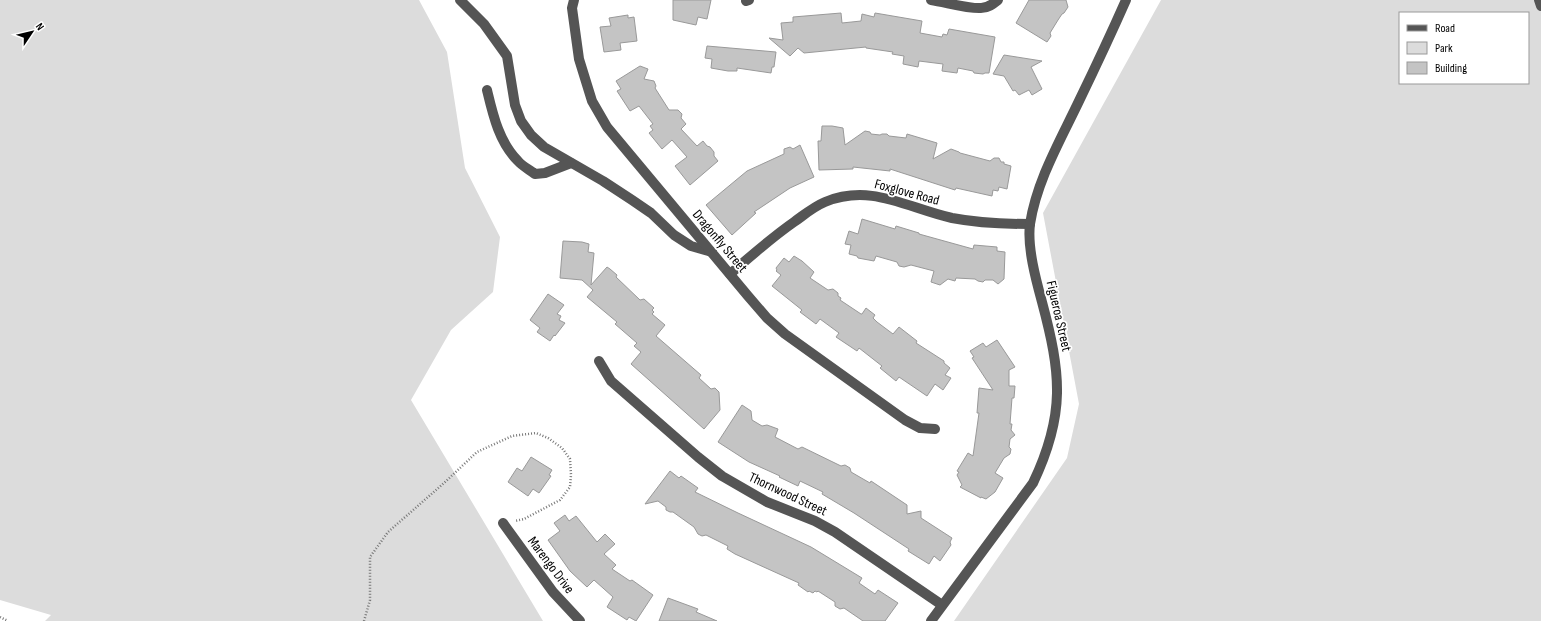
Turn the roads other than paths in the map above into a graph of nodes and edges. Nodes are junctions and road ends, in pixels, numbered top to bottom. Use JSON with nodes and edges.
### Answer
{"nodes":[{"id":1,"x":460,"y":0,"type":"edge"},
{"id":2,"x":574,"y":0,"type":"edge"},
{"id":3,"x":931,"y":0,"type":"edge"},
{"id":4,"x":998,"y":0,"type":"edge"},
{"id":5,"x":1126,"y":0,"type":"edge"},
{"id":6,"x":1539,"y":0,"type":"edge"},
{"id":7,"x":1541,"y":6,"type":"edge"},
{"id":8,"x":487,"y":90,"type":"dead end"},
{"id":9,"x":571,"y":163,"type":"junction"},
{"id":10,"x":1030,"y":224,"type":"junction"},
{"id":11,"x":712,"y":252,"type":"junction"},
{"id":12,"x":730,"y":274,"type":"junction"},
{"id":13,"x":599,"y":360,"type":"dead end"},
{"id":14,"x":935,"y":429,"type":"dead end"},
{"id":15,"x":503,"y":523,"type":"road end"},
{"id":16,"x":942,"y":605,"type":"junction"},
{"id":17,"x":580,"y":621,"type":"edge"},
{"id":18,"x":932,"y":621,"type":"edge"}],
"edges":[{"from":1,"to":9,"type":"street"},
{"from":2,"to":11,"type":"street","name":"Dragonfly Street"},
{"from":3,"to":4,"type":"street"},
{"from":5,"to":10,"type":"street","name":"Figueroa Street"},
{"from":6,"to":7,"type":"street"},
{"from":8,"to":9,"type":"street"},
{"from":9,"to":11,"type":"street"},
{"from":10,"to":12,"type":"street","name":"Foxglove Road"},
{"from":10,"to":16,"type":"street","name":"Figueroa Street"},
{"from":11,"to":12,"type":"street","name":"Dragonfly Street"},
{"from":12,"to":14,"type":"street","name":"Dragonfly Street"},
{"from":13,"to":16,"type":"street","name":"Thornwood Street"},
{"from":15,"to":17,"type":"street","name":"Marengo Drive"},
{"from":16,"to":18,"type":"street","name":"Figueroa Street"}]}
